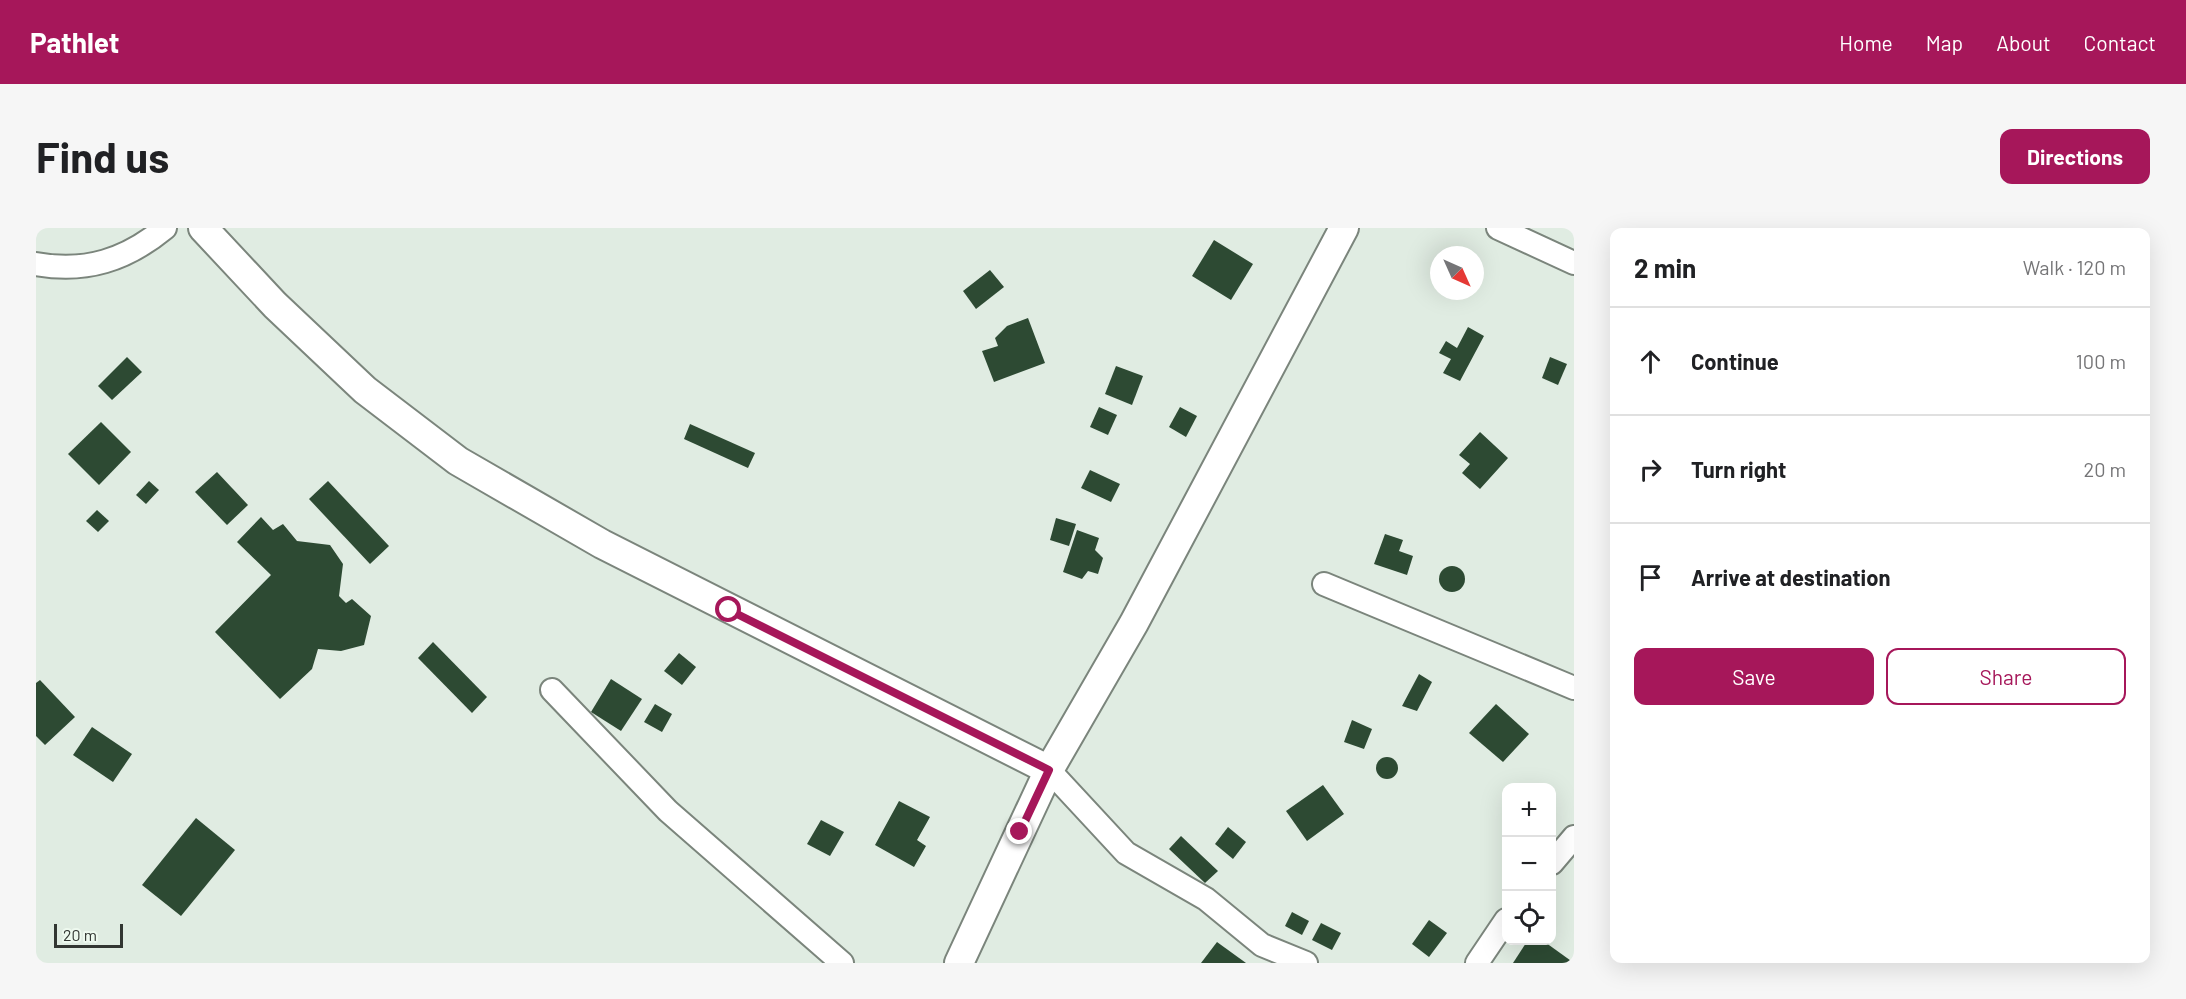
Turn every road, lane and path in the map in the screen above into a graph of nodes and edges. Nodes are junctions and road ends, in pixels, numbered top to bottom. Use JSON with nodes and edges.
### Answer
{"nodes":[{"id":1,"x":165,"y":228,"type":"edge"},
{"id":2,"x":203,"y":228,"type":"edge"},
{"id":3,"x":1344,"y":228,"type":"edge"},
{"id":4,"x":1498,"y":228,"type":"edge"},
{"id":5,"x":1574,"y":263,"type":"edge"},
{"id":6,"x":36,"y":264,"type":"edge"},
{"id":7,"x":1324,"y":584,"type":"dead end"},
{"id":8,"x":1574,"y":688,"type":"edge"},
{"id":9,"x":552,"y":690,"type":"dead end"},
{"id":10,"x":1049,"y":770,"type":"junction"},
{"id":11,"x":1574,"y":837,"type":"edge"},
{"id":12,"x":1556,"y":857,"type":"edge"},
{"id":13,"x":1502,"y":926,"type":"edge"},
{"id":14,"x":842,"y":963,"type":"edge"},
{"id":15,"x":959,"y":963,"type":"edge"},
{"id":16,"x":1305,"y":963,"type":"edge"},
{"id":17,"x":1477,"y":963,"type":"edge"}],
"edges":[{"from":1,"to":6,"type":"street"},
{"from":2,"to":10,"type":"street"},
{"from":3,"to":10,"type":"street"},
{"from":4,"to":5,"type":"street"},
{"from":7,"to":8,"type":"street"},
{"from":9,"to":14,"type":"street"},
{"from":10,"to":15,"type":"street"},
{"from":10,"to":16,"type":"street"},
{"from":11,"to":12,"type":"street"},
{"from":13,"to":17,"type":"street"}]}
